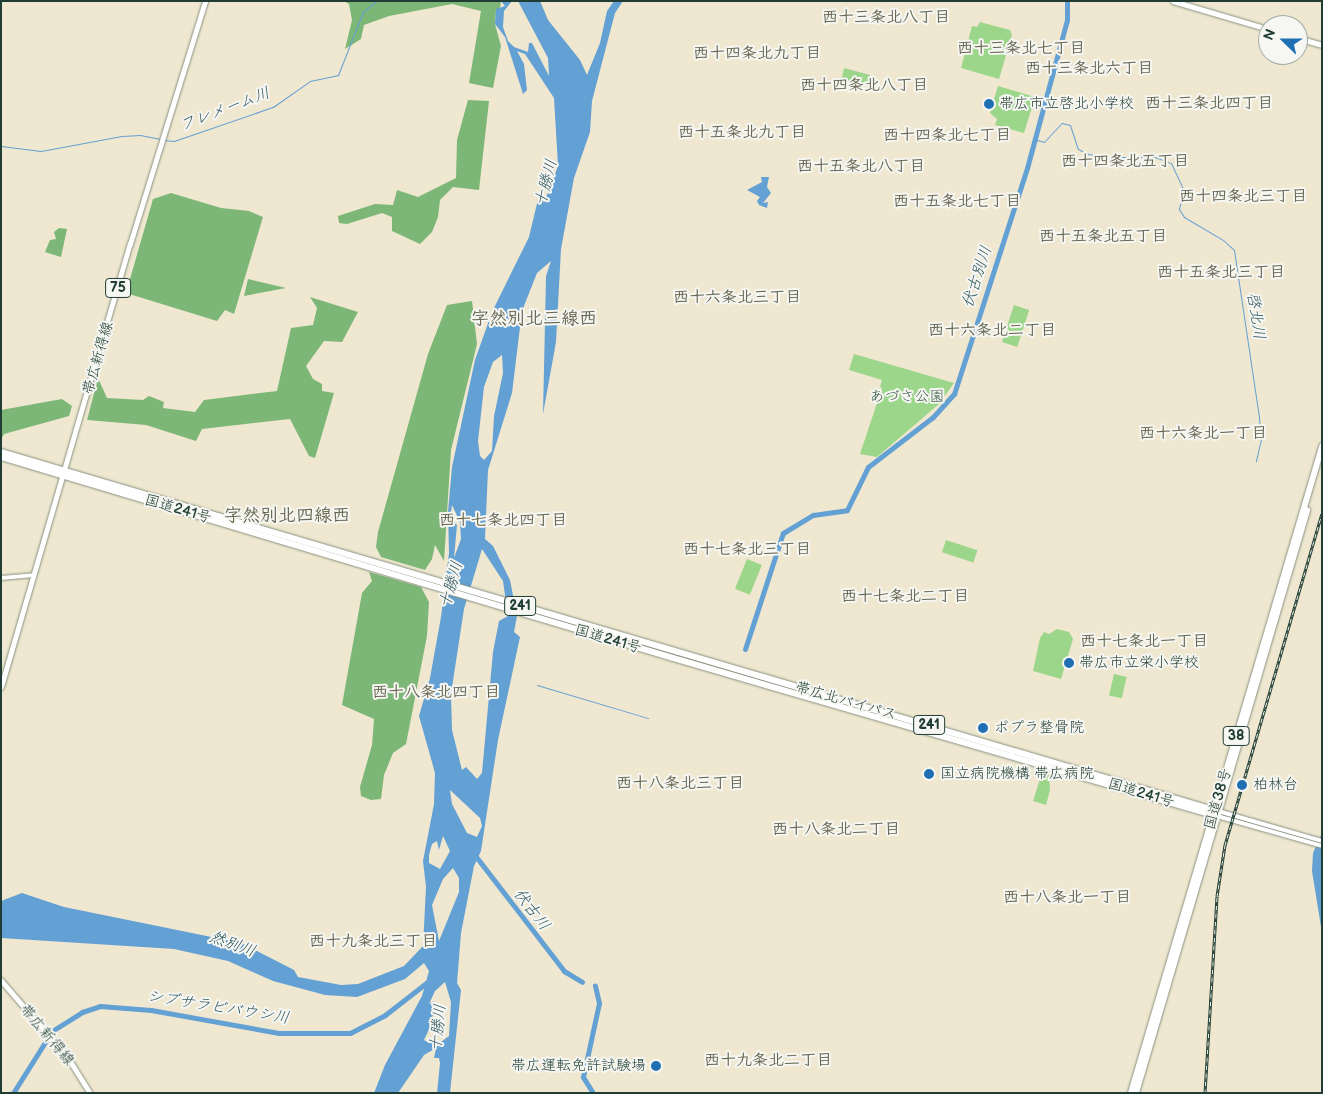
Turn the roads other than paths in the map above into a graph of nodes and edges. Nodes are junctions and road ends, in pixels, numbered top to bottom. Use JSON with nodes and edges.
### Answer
{"nodes":[{"id":1,"x":205,"y":1,"type":"edge"},
{"id":2,"x":1173,"y":1,"type":"edge"},
{"id":3,"x":1258,"y":26,"type":"edge"},
{"id":4,"x":1308,"y":41,"type":"edge"},
{"id":5,"x":1322,"y":45,"type":"edge"},
{"id":6,"x":1322,"y":447,"type":"edge"},
{"id":7,"x":1,"y":452,"type":"edge"},
{"id":8,"x":1,"y":457,"type":"edge"},
{"id":9,"x":1322,"y":461,"type":"edge"},
{"id":10,"x":65,"y":473,"type":"junction"},
{"id":11,"x":34,"y":575,"type":"junction"},
{"id":12,"x":1,"y":578,"type":"edge"},
{"id":13,"x":1,"y":687,"type":"edge"},
{"id":14,"x":1216,"y":813,"type":"junction"},
{"id":15,"x":1306,"y":839,"type":"junction"},
{"id":16,"x":1322,"y":841,"type":"edge"},
{"id":17,"x":1322,"y":846,"type":"edge"},
{"id":18,"x":1,"y":980,"type":"edge"},
{"id":19,"x":90,"y":1093,"type":"edge"},
{"id":20,"x":1131,"y":1093,"type":"edge"},
{"id":21,"x":1136,"y":1093,"type":"edge"}],
"edges":[{"from":1,"to":10,"type":"main road","name":"帯広新得線","number":"75"},
{"from":2,"to":3,"type":"main road"},
{"from":4,"to":5,"type":"main road"},
{"from":6,"to":14,"type":"highway","name":"国道38号","number":"38"},
{"from":7,"to":10,"type":"highway","name":"国道241号","number":"241"},
{"from":8,"to":10,"type":"highway","name":"国道241号","number":"241"},
{"from":9,"to":14,"type":"highway","name":"国道38号","number":"38"},
{"from":10,"to":11,"type":"main road","name":"帯広新得線","number":"75"},
{"from":10,"to":14,"type":"highway","name":"国道241号","number":"241"},
{"from":11,"to":12,"type":"main road"},
{"from":11,"to":13,"type":"main road","name":"帯広新得線","number":"75"},
{"from":14,"to":15,"type":"main road"},
{"from":14,"to":20,"type":"highway","name":"国道38号","number":"38"},
{"from":14,"to":21,"type":"highway","name":"国道38号","number":"38"},
{"from":15,"to":16,"type":"main road"},
{"from":15,"to":17,"type":"main road"},
{"from":18,"to":19,"type":"main road","name":"帯広新得線"}]}
